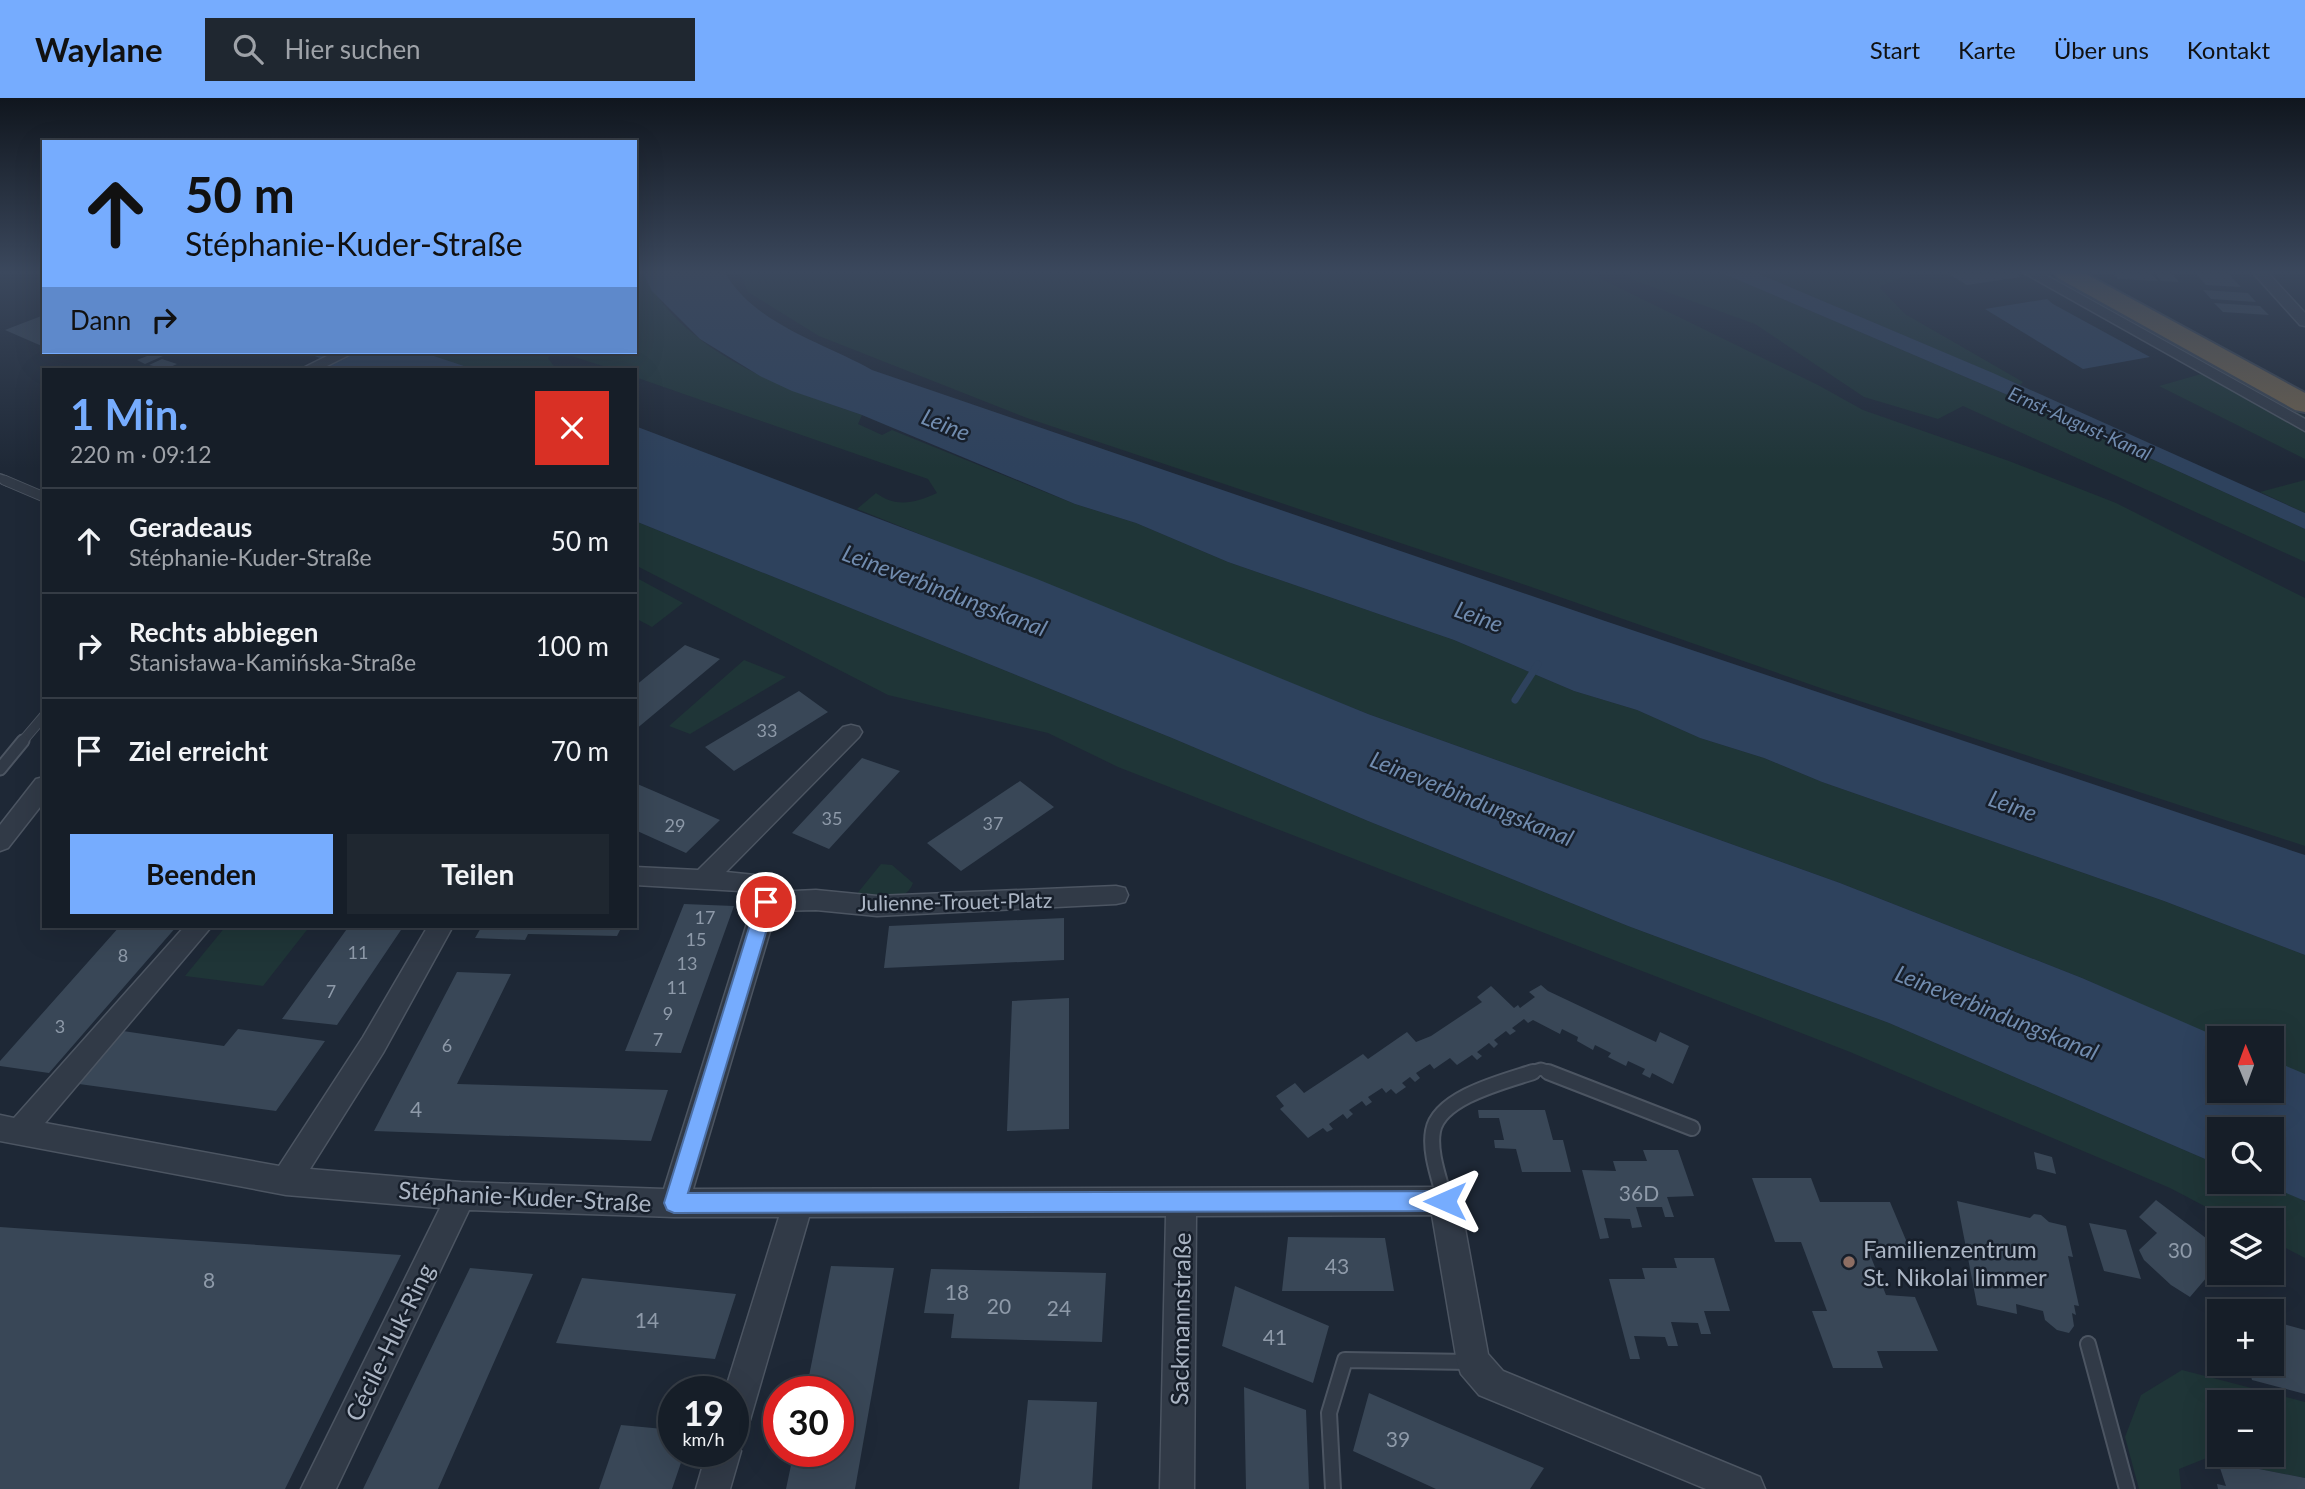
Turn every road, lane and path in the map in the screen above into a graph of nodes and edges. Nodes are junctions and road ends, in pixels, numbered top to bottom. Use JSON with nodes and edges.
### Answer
{"nodes":[{"id":1,"x":2147,"y":338,"type":"edge"},
{"id":2,"x":2184,"y":338,"type":"edge"},
{"id":3,"x":2205,"y":338,"type":"edge"},
{"id":4,"x":343,"y":354,"type":"edge"},
{"id":5,"x":311,"y":368,"type":"edge"},
{"id":6,"x":2305,"y":392,"type":"edge"},
{"id":7,"x":2305,"y":404,"type":"edge"},
{"id":8,"x":2305,"y":426,"type":"edge"},
{"id":9,"x":0,"y":478,"type":"edge"},
{"id":10,"x":42,"y":495,"type":"edge"},
{"id":11,"x":42,"y":718,"type":"edge"},
{"id":12,"x":851,"y":732,"type":"dead end"},
{"id":13,"x":0,"y":769,"type":"edge"},
{"id":14,"x":42,"y":788,"type":"edge"},
{"id":15,"x":0,"y":842,"type":"edge"},
{"id":16,"x":637,"y":876,"type":"edge"},
{"id":17,"x":704,"y":879,"type":"junction"},
{"id":18,"x":1116,"y":895,"type":"dead end"},
{"id":19,"x":766,"y":902,"type":"junction"},
{"id":20,"x":198,"y":928,"type":"edge"},
{"id":21,"x":440,"y":928,"type":"edge"},
{"id":22,"x":1692,"y":1128,"type":"dead end"},
{"id":23,"x":10,"y":1130,"type":"edge"},
{"id":24,"x":286,"y":1181,"type":"junction"},
{"id":25,"x":461,"y":1196,"type":"junction"},
{"id":26,"x":1445,"y":1201,"type":"junction"},
{"id":27,"x":674,"y":1203,"type":"junction"},
{"id":28,"x":798,"y":1203,"type":"junction"},
{"id":29,"x":1181,"y":1203,"type":"junction"},
{"id":30,"x":2088,"y":1344,"type":"dead end"},
{"id":31,"x":1473,"y":1362,"type":"junction"},
{"id":32,"x":746,"y":1376,"type":"edge"},
{"id":33,"x":719,"y":1467,"type":"edge"},
{"id":34,"x":318,"y":1489,"type":"edge"},
{"id":35,"x":713,"y":1489,"type":"edge"},
{"id":36,"x":1177,"y":1489,"type":"edge"},
{"id":37,"x":1333,"y":1489,"type":"edge"},
{"id":38,"x":1748,"y":1489,"type":"edge"},
{"id":39,"x":2127,"y":1489,"type":"edge"}],
"edges":[{"from":1,"to":8,"type":"street"},
{"from":2,"to":7,"type":"highway"},
{"from":3,"to":6,"type":"highway"},
{"from":4,"to":5,"type":"street"},
{"from":9,"to":10,"type":"lane"},
{"from":11,"to":13,"type":"lane"},
{"from":12,"to":17,"type":"street"},
{"from":14,"to":15,"type":"street"},
{"from":16,"to":17,"type":"street"},
{"from":17,"to":19,"type":"street"},
{"from":18,"to":19,"type":"street","name":"Julienne-Trouet-Platz"},
{"from":19,"to":27,"type":"street"},
{"from":20,"to":23,"type":"street"},
{"from":21,"to":24,"type":"street"},
{"from":22,"to":26,"type":"lane"},
{"from":23,"to":24,"type":"street","name":"Stéphanie-Kuder-Straße"},
{"from":24,"to":25,"type":"street","name":"Stéphanie-Kuder-Straße"},
{"from":25,"to":27,"type":"street","name":"Stéphanie-Kuder-Straße"},
{"from":25,"to":34,"type":"street","name":"Cécile-Huk-Ring"},
{"from":26,"to":29,"type":"street","name":"Sackmannstraße"},
{"from":26,"to":31,"type":"street"},
{"from":27,"to":28,"type":"street","name":"Stéphanie-Kuder-Straße"},
{"from":28,"to":29,"type":"street","name":"Stéphanie-Kuder-Straße"},
{"from":28,"to":32,"type":"street"},
{"from":29,"to":36,"type":"street","name":"Sackmannstraße"},
{"from":30,"to":39,"type":"lane"},
{"from":31,"to":37,"type":"lane"},
{"from":31,"to":38,"type":"street"},
{"from":33,"to":35,"type":"street"}]}
